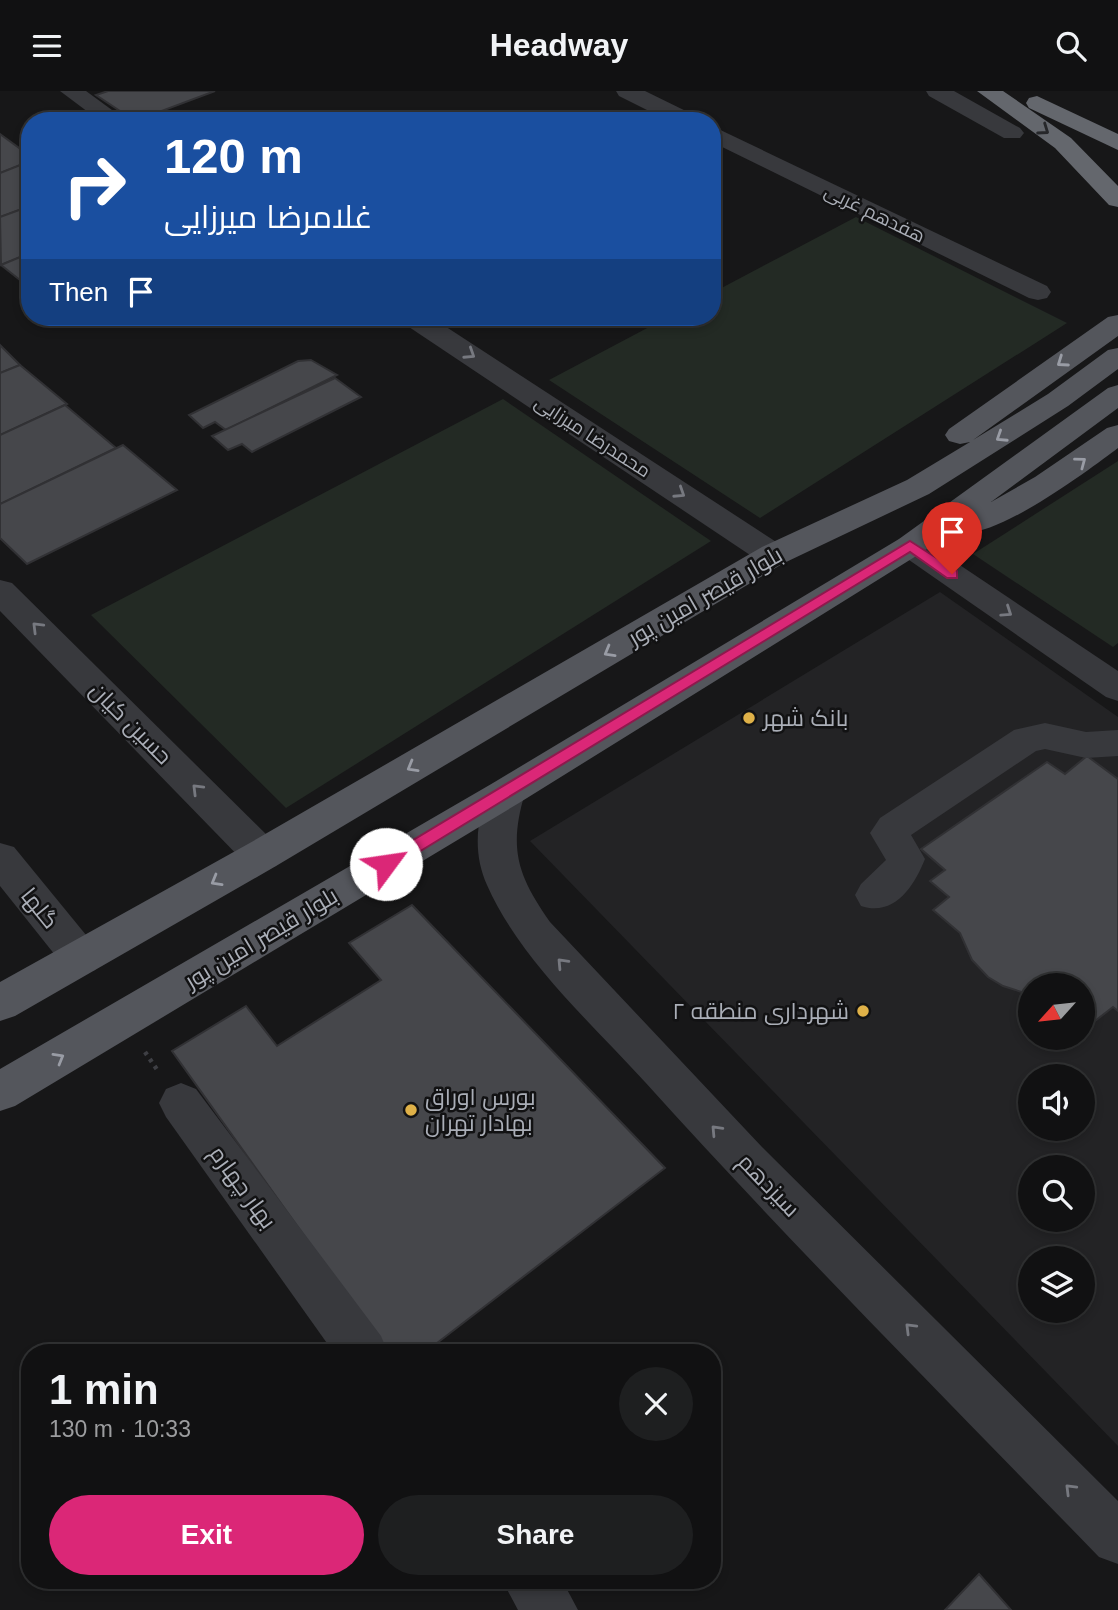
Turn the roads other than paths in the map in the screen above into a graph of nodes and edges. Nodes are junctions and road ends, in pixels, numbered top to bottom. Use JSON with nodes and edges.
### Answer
{"nodes":[{"id":1,"x":71,"y":91,"type":"edge"},
{"id":2,"x":627,"y":91,"type":"edge"},
{"id":3,"x":937,"y":91,"type":"edge"},
{"id":4,"x":988,"y":91,"type":"edge"},
{"id":5,"x":1013,"y":91,"type":"edge"},
{"id":6,"x":102,"y":112,"type":"edge"},
{"id":7,"x":670,"y":112,"type":"edge"},
{"id":8,"x":1012,"y":133,"type":"dead end"},
{"id":9,"x":721,"y":137,"type":"edge"},
{"id":10,"x":1118,"y":143,"type":"edge"},
{"id":11,"x":1118,"y":200,"type":"edge"},
{"id":12,"x":1038,"y":292,"type":"dead end"},
{"id":13,"x":1118,"y":323,"type":"edge"},
{"id":14,"x":427,"y":326,"type":"edge"},
{"id":15,"x":1118,"y":356,"type":"edge"},
{"id":16,"x":1118,"y":394,"type":"edge"},
{"id":17,"x":1118,"y":434,"type":"edge"},
{"id":18,"x":851,"y":519,"type":"junction"},
{"id":19,"x":910,"y":546,"type":"junction"},
{"id":20,"x":774,"y":555,"type":"junction"},
{"id":21,"x":0,"y":590,"type":"edge"},
{"id":22,"x":1118,"y":688,"type":"edge"},
{"id":23,"x":1118,"y":743,"type":"edge"},
{"id":24,"x":506,"y":793,"type":"junction"},
{"id":25,"x":262,"y":855,"type":"junction"},
{"id":26,"x":0,"y":858,"type":"edge"},
{"id":27,"x":875,"y":895,"type":"dead end"},
{"id":28,"x":81,"y":958,"type":"junction"},
{"id":29,"x":0,"y":1003,"type":"edge"},
{"id":30,"x":0,"y":1092,"type":"edge"},
{"id":31,"x":181,"y":1103,"type":"road end"},
{"id":32,"x":356,"y":1344,"type":"edge"},
{"id":33,"x":1118,"y":1538,"type":"edge"},
{"id":34,"x":536,"y":1589,"type":"edge"},
{"id":35,"x":551,"y":1610,"type":"edge"}],
"edges":[{"from":1,"to":6,"type":"street"},
{"from":2,"to":7,"type":"street"},
{"from":3,"to":8,"type":"street"},
{"from":4,"to":11,"type":"highway","one_way":true},
{"from":5,"to":10,"type":"highway"},
{"from":9,"to":12,"type":"street","name":"هفدهم غربی"},
{"from":13,"to":18,"type":"main road","one_way":true},
{"from":14,"to":20,"type":"street","name":"محمدرضا میرزایی","one_way":true},
{"from":15,"to":18,"type":"main road","name":"بلوار قیصر امین پور","one_way":true},
{"from":16,"to":19,"type":"main road","name":"بلوار قیصر امین پور"},
{"from":19,"to":17,"type":"main road","one_way":true},
{"from":18,"to":20,"type":"main road","name":"بلوار قیصر امین پور"},
{"from":19,"to":22,"type":"street","one_way":true},
{"from":19,"to":24,"type":"main road","name":"بلوار قیصر امین پور"},
{"from":20,"to":25,"type":"main road","name":"بلوار قیصر امین پور","one_way":true},
{"from":25,"to":21,"type":"street","name":"حسین کیان","one_way":true},
{"from":23,"to":27,"type":"street"},
{"from":30,"to":24,"type":"main road","name":"بلوار قیصر امین پور","one_way":true},
{"from":33,"to":24,"type":"street","name":"سیزدهم","one_way":true},
{"from":25,"to":28,"type":"main road","name":"بلوار قیصر امین پور","one_way":true},
{"from":26,"to":28,"type":"street","name":"گلها"},
{"from":28,"to":29,"type":"main road","name":"بلوار قیصر امین پور"},
{"from":31,"to":32,"type":"street","name":"بهار چهارم"},
{"from":34,"to":35,"type":"street"}]}
